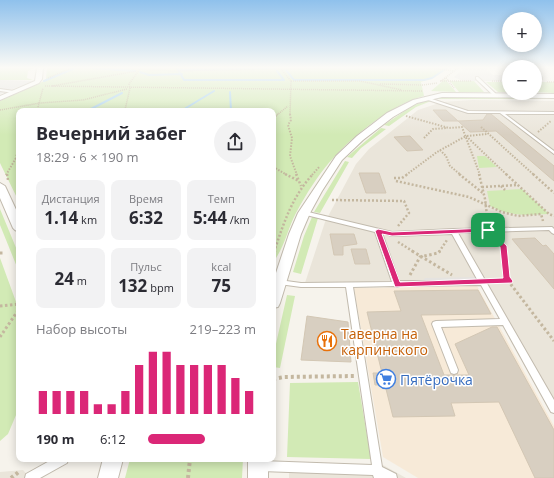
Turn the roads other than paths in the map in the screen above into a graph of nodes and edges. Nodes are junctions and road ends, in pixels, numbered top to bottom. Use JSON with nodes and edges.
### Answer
{"nodes":[{"id":1,"x":2,"y":90,"type":"edge"},
{"id":2,"x":18,"y":90,"type":"edge"},
{"id":3,"x":490,"y":90,"type":"edge"},
{"id":4,"x":14,"y":92,"type":"junction"},
{"id":5,"x":426,"y":95,"type":"junction"},
{"id":6,"x":495,"y":95,"type":"junction"},
{"id":7,"x":554,"y":96,"type":"edge"},
{"id":8,"x":0,"y":98,"type":"edge"},
{"id":9,"x":502,"y":113,"type":"junction"},
{"id":10,"x":554,"y":113,"type":"edge"},
{"id":11,"x":554,"y":152,"type":"edge"},
{"id":12,"x":1,"y":190,"type":"edge"},
{"id":13,"x":304,"y":213,"type":"junction"},
{"id":14,"x":16,"y":222,"type":"edge"},
{"id":15,"x":552,"y":230,"type":"edge"},
{"id":16,"x":454,"y":231,"type":"junction"},
{"id":17,"x":381,"y":232,"type":"junction"},
{"id":18,"x":279,"y":282,"type":"junction"},
{"id":19,"x":482,"y":283,"type":"junction"},
{"id":20,"x":348,"y":285,"type":"junction"},
{"id":21,"x":397,"y":285,"type":"junction"},
{"id":22,"x":276,"y":292,"type":"edge"},
{"id":23,"x":504,"y":322,"type":"junction"},
{"id":24,"x":454,"y":370,"type":"dead end"},
{"id":25,"x":554,"y":409,"type":"edge"},
{"id":26,"x":58,"y":462,"type":"edge"},
{"id":27,"x":258,"y":468,"type":"edge"},
{"id":28,"x":379,"y":474,"type":"edge"},
{"id":29,"x":30,"y":478,"type":"edge"},
{"id":30,"x":392,"y":478,"type":"edge"}],
"edges":[{"from":1,"to":4,"type":"lane"},
{"from":2,"to":4,"type":"street"},
{"from":3,"to":6,"type":"lane"},
{"from":4,"to":8,"type":"street"},
{"from":5,"to":6,"type":"street"},
{"from":5,"to":9,"type":"lane"},
{"from":5,"to":13,"type":"street"},
{"from":6,"to":7,"type":"street"},
{"from":9,"to":10,"type":"lane"},
{"from":9,"to":11,"type":"lane"},
{"from":12,"to":14,"type":"street"},
{"from":13,"to":17,"type":"lane"},
{"from":13,"to":18,"type":"street"},
{"from":15,"to":16,"type":"lane"},
{"from":16,"to":17,"type":"lane"},
{"from":16,"to":19,"type":"lane"},
{"from":17,"to":21,"type":"lane"},
{"from":18,"to":20,"type":"lane"},
{"from":18,"to":22,"type":"street"},
{"from":19,"to":21,"type":"lane"},
{"from":19,"to":23,"type":"lane"},
{"from":20,"to":21,"type":"lane"},
{"from":20,"to":28,"type":"lane"},
{"from":23,"to":24,"type":"lane"},
{"from":23,"to":25,"type":"lane"},
{"from":26,"to":29,"type":"lane"},
{"from":27,"to":28,"type":"lane"},
{"from":28,"to":30,"type":"lane"}]}
